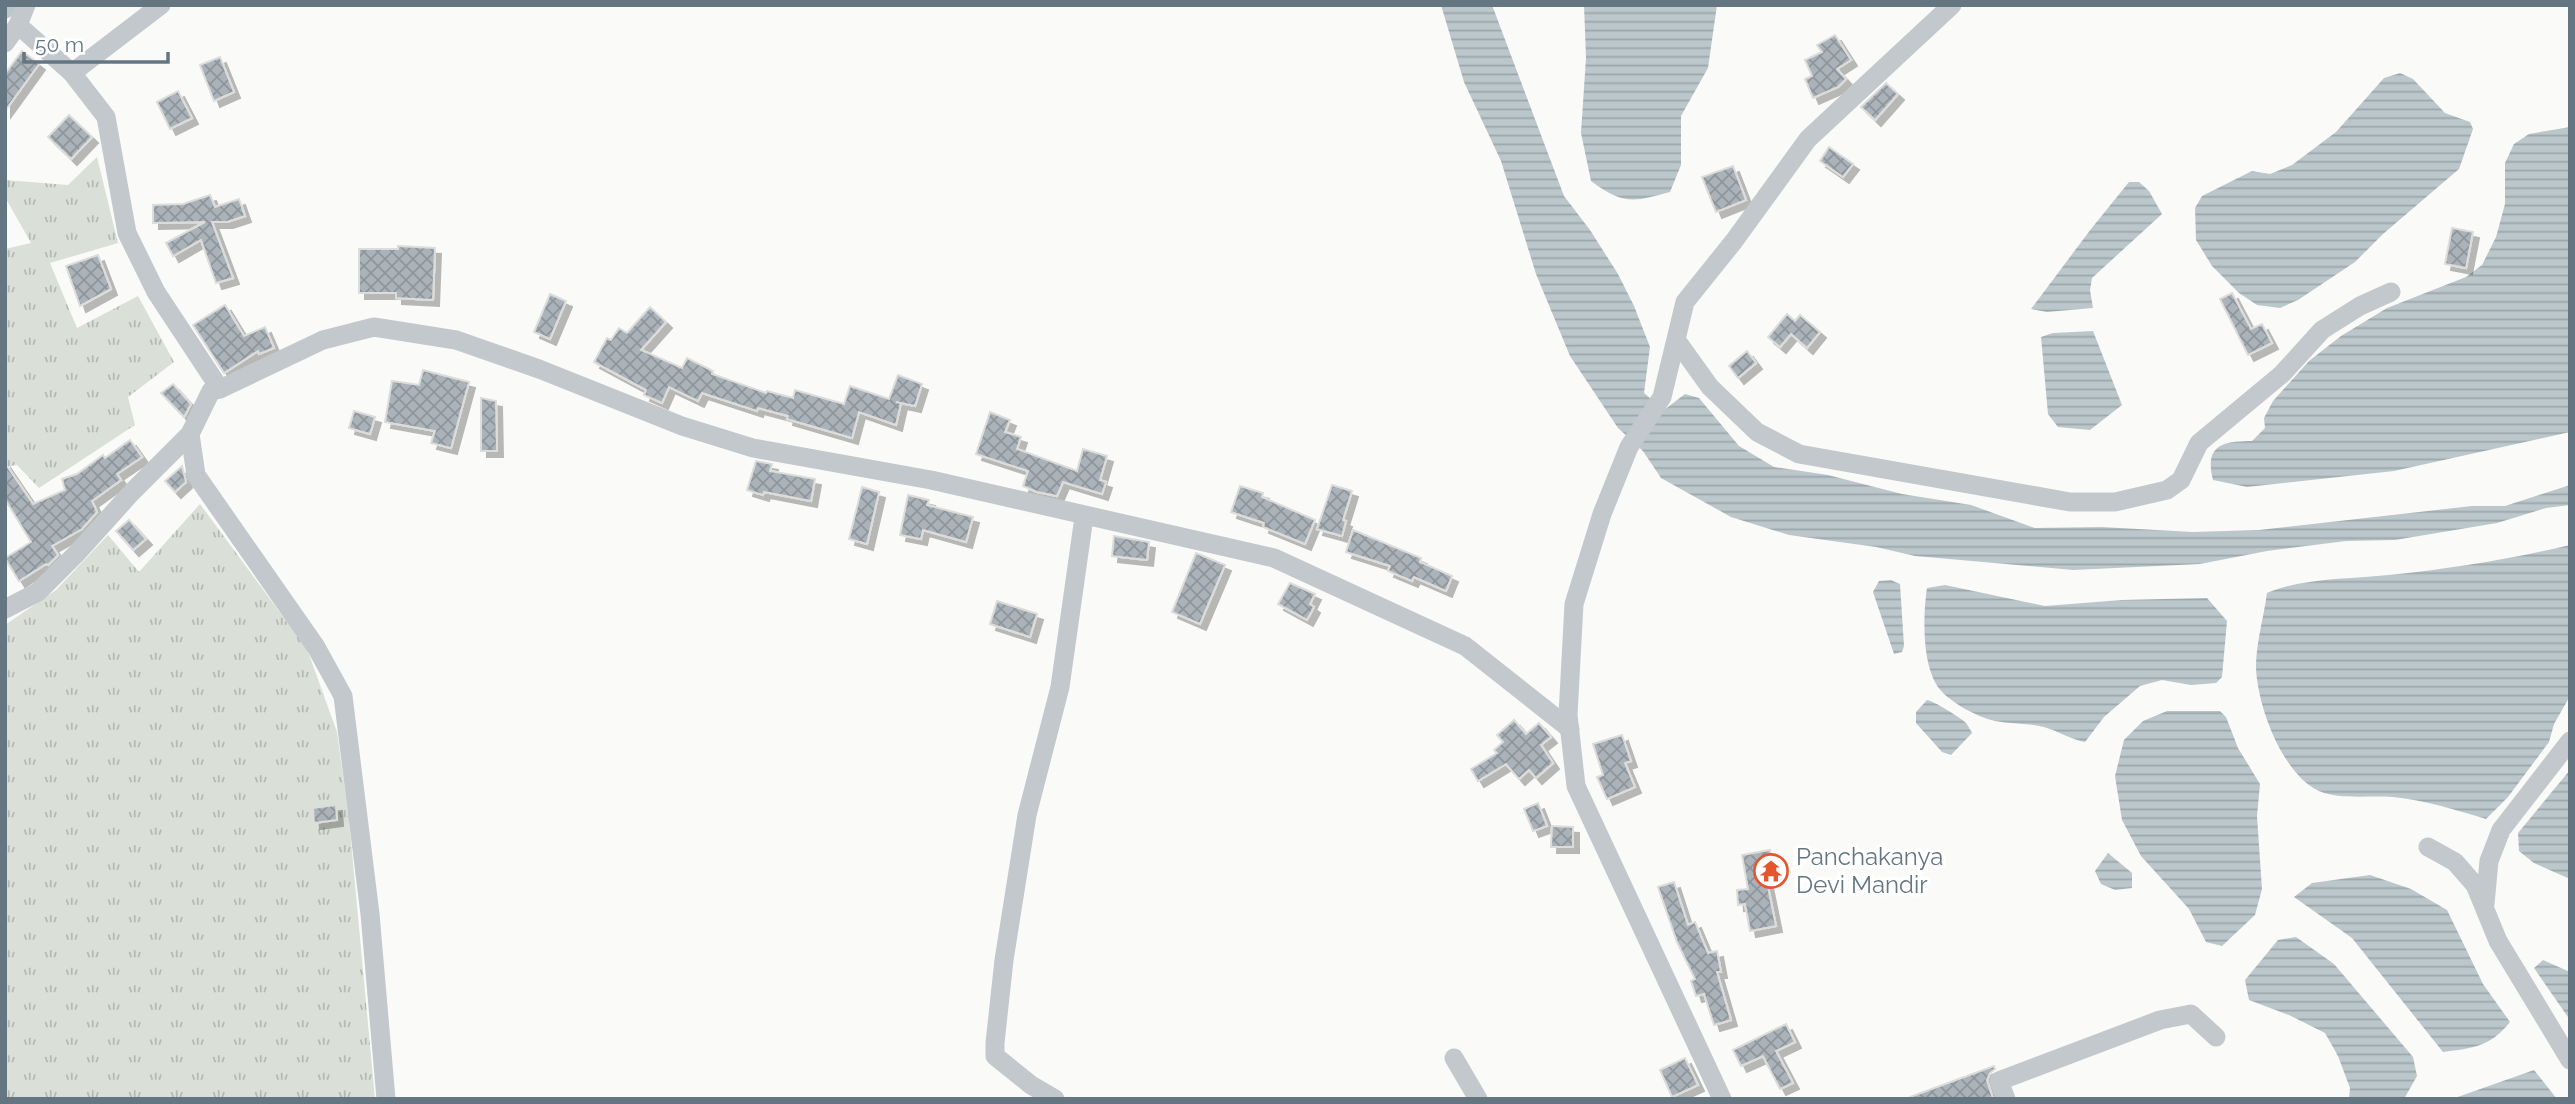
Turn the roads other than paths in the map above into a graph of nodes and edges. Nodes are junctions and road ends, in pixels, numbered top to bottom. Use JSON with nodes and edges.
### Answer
{"nodes":[{"id":1,"x":26,"y":5,"type":"edge"},
{"id":2,"x":160,"y":5,"type":"edge"},
{"id":3,"x":1952,"y":5,"type":"edge"},
{"id":4,"x":18,"y":25,"type":"junction"},
{"id":5,"x":5,"y":43,"type":"edge"},
{"id":6,"x":72,"y":73,"type":"junction"},
{"id":7,"x":2391,"y":292,"type":"dead end"},
{"id":8,"x":1677,"y":341,"type":"junction"},
{"id":9,"x":220,"y":389,"type":"junction"},
{"id":10,"x":190,"y":434,"type":"junction"},
{"id":11,"x":1084,"y":517,"type":"junction"},
{"id":12,"x":5,"y":609,"type":"edge"},
{"id":13,"x":1570,"y":729,"type":"junction"},
{"id":14,"x":2570,"y":741,"type":"edge"},
{"id":15,"x":2428,"y":847,"type":"dead end"},
{"id":16,"x":2485,"y":909,"type":"junction"},
{"id":17,"x":2216,"y":1037,"type":"dead end"},
{"id":18,"x":1454,"y":1058,"type":"dead end"},
{"id":19,"x":2570,"y":1060,"type":"edge"},
{"id":20,"x":386,"y":1099,"type":"edge"},
{"id":21,"x":1055,"y":1099,"type":"edge"},
{"id":22,"x":1478,"y":1099,"type":"edge"},
{"id":23,"x":1722,"y":1099,"type":"edge"},
{"id":24,"x":2007,"y":1099,"type":"edge"}],
"edges":[{"from":1,"to":4,"type":"street"},
{"from":2,"to":6,"type":"street"},
{"from":3,"to":8,"type":"street"},
{"from":4,"to":5,"type":"street"},
{"from":4,"to":6,"type":"street"},
{"from":6,"to":9,"type":"street"},
{"from":7,"to":8,"type":"street"},
{"from":8,"to":13,"type":"street"},
{"from":9,"to":10,"type":"street"},
{"from":9,"to":11,"type":"street"},
{"from":10,"to":12,"type":"street"},
{"from":10,"to":20,"type":"street"},
{"from":11,"to":13,"type":"street"},
{"from":11,"to":21,"type":"street"},
{"from":13,"to":23,"type":"street"},
{"from":14,"to":16,"type":"street"},
{"from":15,"to":16,"type":"street"},
{"from":16,"to":19,"type":"street"},
{"from":17,"to":24,"type":"street"},
{"from":18,"to":22,"type":"street"}]}
